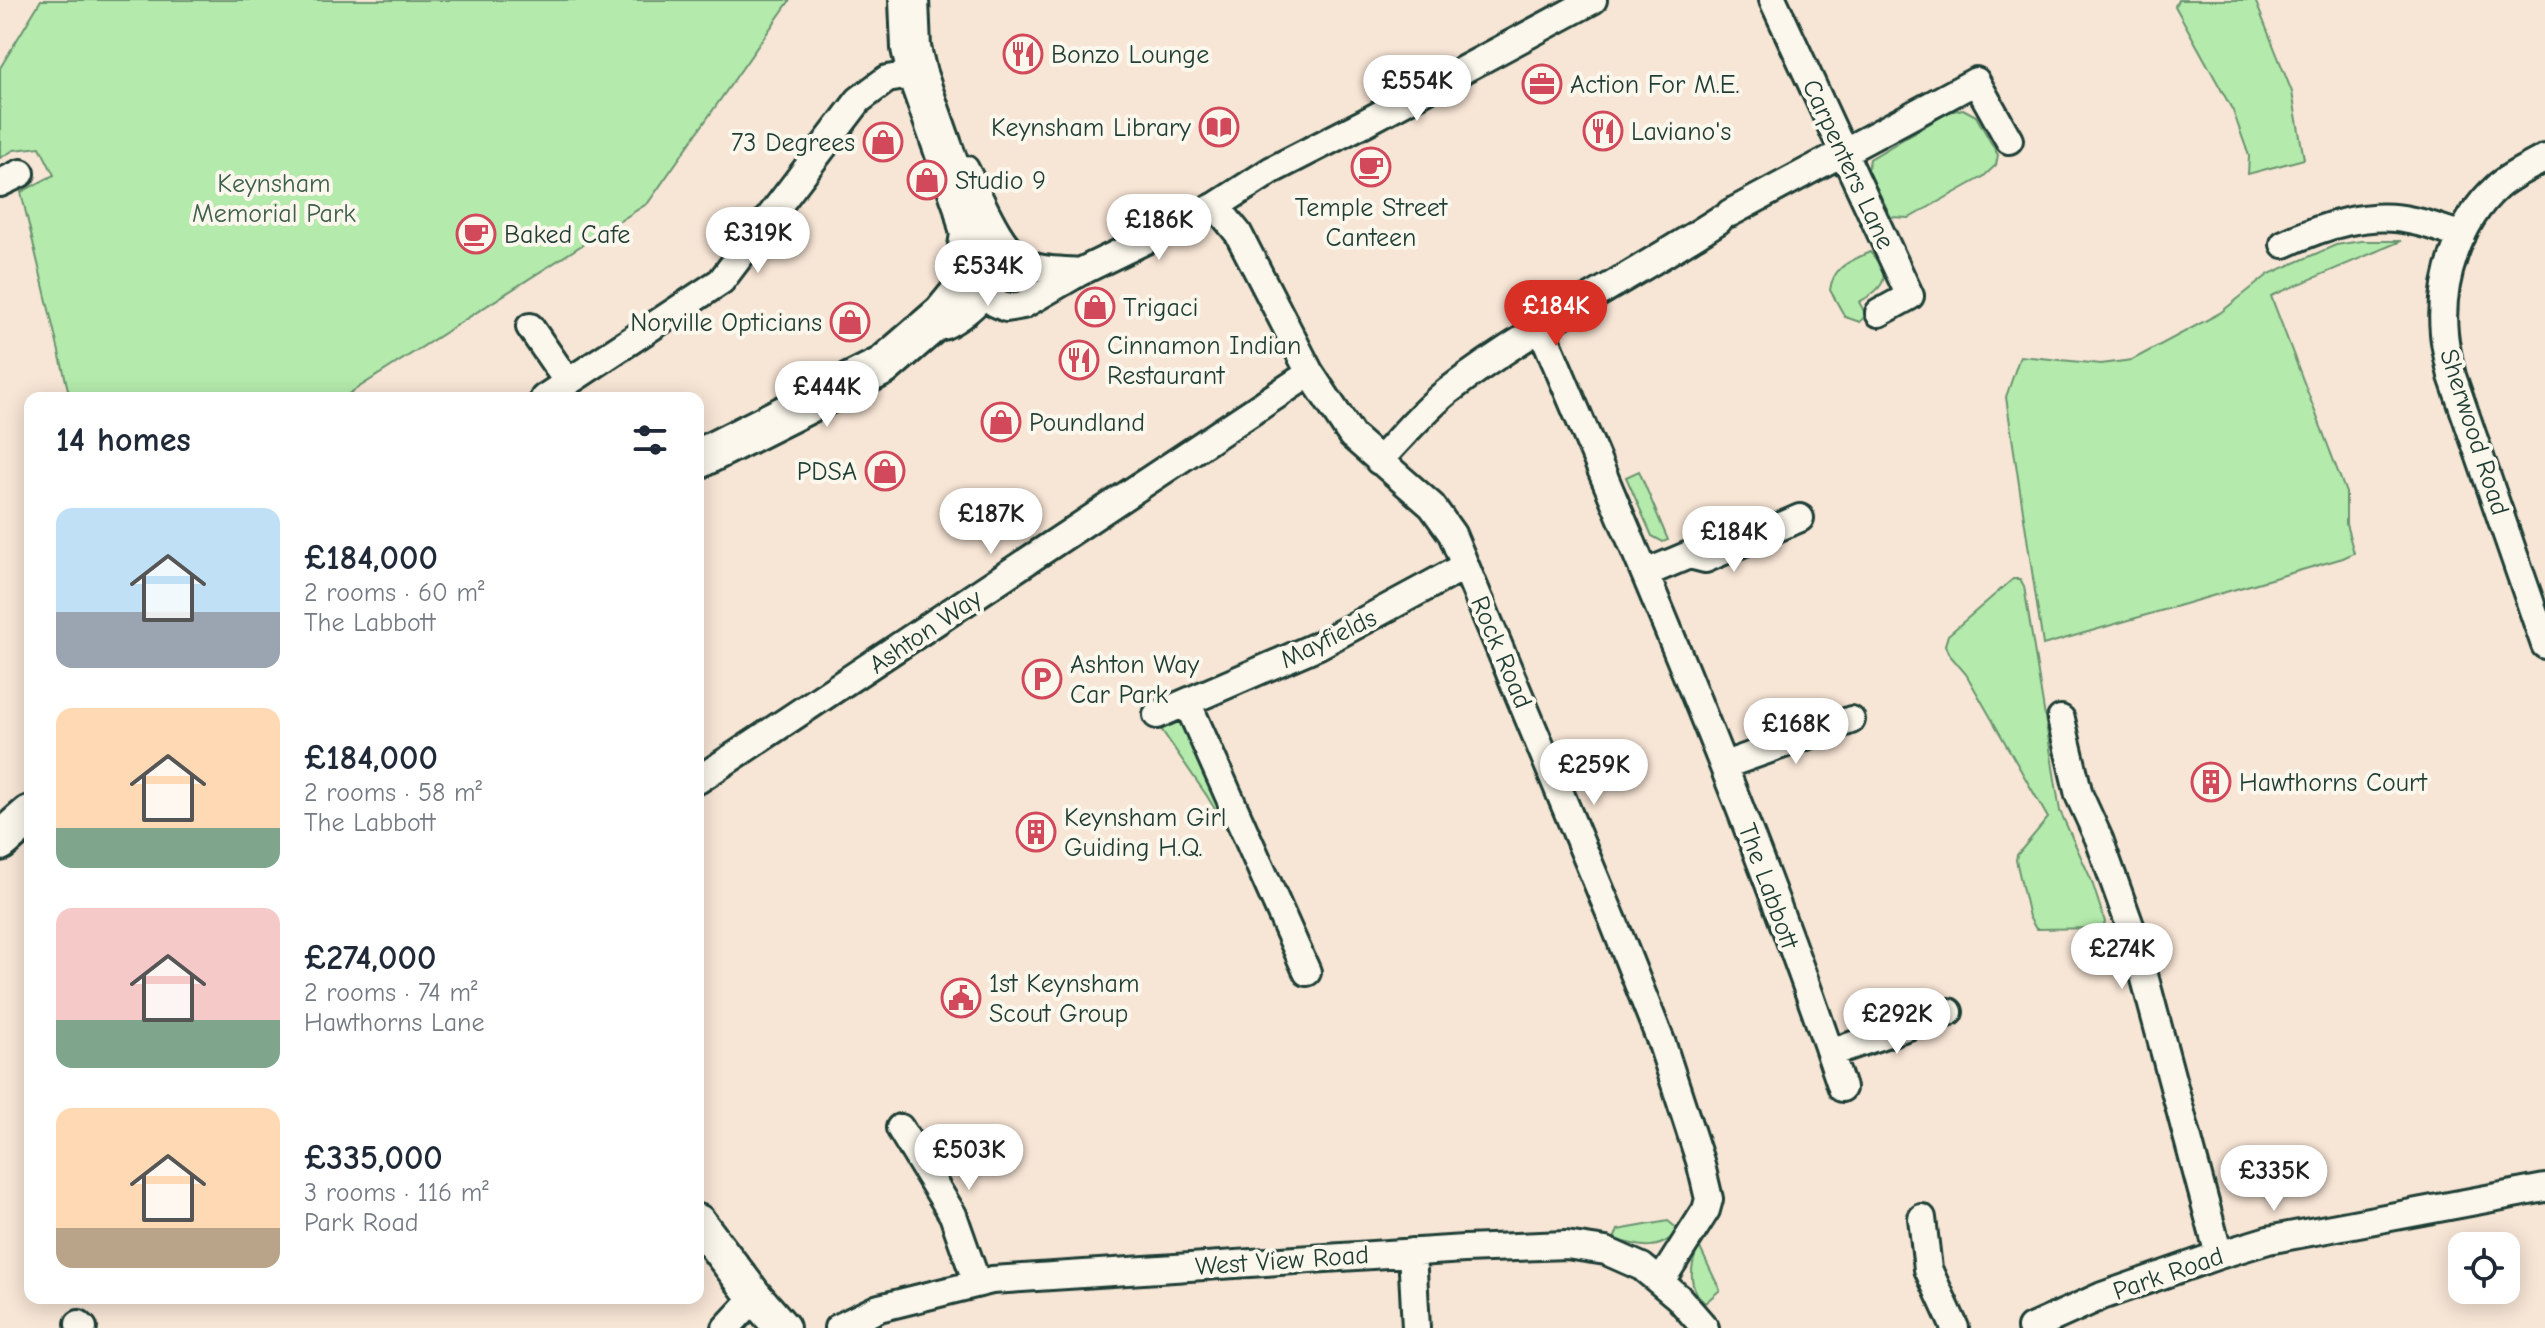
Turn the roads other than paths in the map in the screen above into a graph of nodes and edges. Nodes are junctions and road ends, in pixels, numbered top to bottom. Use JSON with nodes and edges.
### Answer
{"nodes":[{"id":1,"x":909,"y":0,"type":"edge"},
{"id":2,"x":1593,"y":0,"type":"edge"},
{"id":3,"x":1773,"y":0,"type":"edge"},
{"id":4,"x":921,"y":84,"type":"junction"},
{"id":5,"x":2009,"y":140,"type":"dead end"},
{"id":6,"x":1844,"y":150,"type":"junction"},
{"id":7,"x":2545,"y":158,"type":"edge"},
{"id":8,"x":1216,"y":206,"type":"junction"},
{"id":9,"x":970,"y":234,"type":"junction"},
{"id":10,"x":2462,"y":236,"type":"junction"},
{"id":11,"x":2284,"y":244,"type":"dead end"},
{"id":12,"x":1025,"y":263,"type":"junction"},
{"id":13,"x":1080,"y":272,"type":"junction"},
{"id":14,"x":988,"y":292,"type":"junction"},
{"id":15,"x":1879,"y":313,"type":"dead end"},
{"id":16,"x":530,"y":327,"type":"dead end"},
{"id":17,"x":1541,"y":328,"type":"junction"},
{"id":18,"x":918,"y":338,"type":"junction"},
{"id":19,"x":1310,"y":373,"type":"junction"},
{"id":20,"x":567,"y":381,"type":"junction"},
{"id":21,"x":552,"y":392,"type":"edge"},
{"id":22,"x":704,"y":456,"type":"edge"},
{"id":23,"x":1379,"y":461,"type":"junction"},
{"id":24,"x":1800,"y":518,"type":"dead end"},
{"id":25,"x":1465,"y":566,"type":"junction"},
{"id":26,"x":1646,"y":573,"type":"junction"},
{"id":27,"x":2545,"y":645,"type":"edge"},
{"id":28,"x":1187,"y":702,"type":"junction"},
{"id":29,"x":1157,"y":715,"type":"dead end"},
{"id":30,"x":2061,"y":719,"type":"dead end"},
{"id":31,"x":1851,"y":720,"type":"dead end"},
{"id":32,"x":1725,"y":765,"type":"junction"},
{"id":33,"x":704,"y":776,"type":"edge"},
{"id":34,"x":24,"y":820,"type":"edge"},
{"id":35,"x":0,"y":841,"type":"edge"},
{"id":36,"x":1307,"y":972,"type":"dead end"},
{"id":37,"x":1949,"y":1012,"type":"dead end"},
{"id":38,"x":1830,"y":1053,"type":"junction"},
{"id":39,"x":1842,"y":1088,"type":"dead end"},
{"id":40,"x":900,"y":1128,"type":"dead end"},
{"id":41,"x":2545,"y":1188,"type":"edge"},
{"id":42,"x":1922,"y":1218,"type":"dead end"},
{"id":43,"x":704,"y":1230,"type":"edge"},
{"id":44,"x":1412,"y":1252,"type":"junction"},
{"id":45,"x":2219,"y":1255,"type":"junction"},
{"id":46,"x":1661,"y":1281,"type":"junction"},
{"id":47,"x":977,"y":1283,"type":"junction"},
{"id":48,"x":755,"y":1297,"type":"junction"},
{"id":49,"x":726,"y":1328,"type":"edge"},
{"id":50,"x":782,"y":1328,"type":"edge"},
{"id":51,"x":838,"y":1328,"type":"edge"},
{"id":52,"x":1416,"y":1328,"type":"edge"},
{"id":53,"x":1705,"y":1328,"type":"edge"},
{"id":54,"x":1955,"y":1328,"type":"edge"},
{"id":55,"x":2031,"y":1328,"type":"edge"}],
"edges":[{"from":1,"to":4,"type":"main road"},
{"from":2,"to":8,"type":"street"},
{"from":3,"to":6,"type":"street","name":"Carpenters Lane"},
{"from":4,"to":9,"type":"main road"},
{"from":4,"to":12,"type":"street"},
{"from":4,"to":20,"type":"street"},
{"from":5,"to":6,"type":"street"},
{"from":6,"to":15,"type":"street","name":"Carpenters Lane"},
{"from":6,"to":17,"type":"street"},
{"from":7,"to":10,"type":"street","name":"Sherwood Road"},
{"from":8,"to":13,"type":"street"},
{"from":8,"to":19,"type":"street","name":"Rock Road"},
{"from":9,"to":14,"type":"street"},
{"from":9,"to":18,"type":"main road"},
{"from":10,"to":11,"type":"street"},
{"from":10,"to":27,"type":"street","name":"Sherwood Road"},
{"from":12,"to":13,"type":"street"},
{"from":12,"to":14,"type":"street"},
{"from":13,"to":14,"type":"street"},
{"from":14,"to":18,"type":"street"},
{"from":16,"to":20,"type":"street"},
{"from":17,"to":23,"type":"street"},
{"from":17,"to":26,"type":"street","name":"The Labbott"},
{"from":18,"to":22,"type":"main road"},
{"from":19,"to":23,"type":"street","name":"Rock Road"},
{"from":19,"to":33,"type":"street","name":"Ashton Way"},
{"from":20,"to":21,"type":"street"},
{"from":23,"to":25,"type":"street","name":"Rock Road"},
{"from":24,"to":26,"type":"street"},
{"from":25,"to":28,"type":"street","name":"Mayfields"},
{"from":25,"to":46,"type":"street","name":"Rock Road"},
{"from":26,"to":32,"type":"street","name":"The Labbott"},
{"from":28,"to":29,"type":"street","name":"Mayfields"},
{"from":28,"to":36,"type":"street"},
{"from":30,"to":45,"type":"street"},
{"from":31,"to":32,"type":"street"},
{"from":32,"to":38,"type":"street","name":"The Labbott"},
{"from":34,"to":35,"type":"main road"},
{"from":37,"to":38,"type":"street"},
{"from":38,"to":39,"type":"street","name":"The Labbott"},
{"from":40,"to":47,"type":"street"},
{"from":41,"to":45,"type":"street","name":"Park Road"},
{"from":42,"to":54,"type":"street"},
{"from":43,"to":48,"type":"street"},
{"from":44,"to":46,"type":"street","name":"West View Road"},
{"from":44,"to":47,"type":"street","name":"West View Road"},
{"from":44,"to":52,"type":"street"},
{"from":45,"to":55,"type":"street","name":"Park Road"},
{"from":46,"to":53,"type":"street","name":"West View Road"},
{"from":47,"to":51,"type":"street","name":"West View Road"},
{"from":48,"to":49,"type":"street"},
{"from":48,"to":50,"type":"street"}]}
